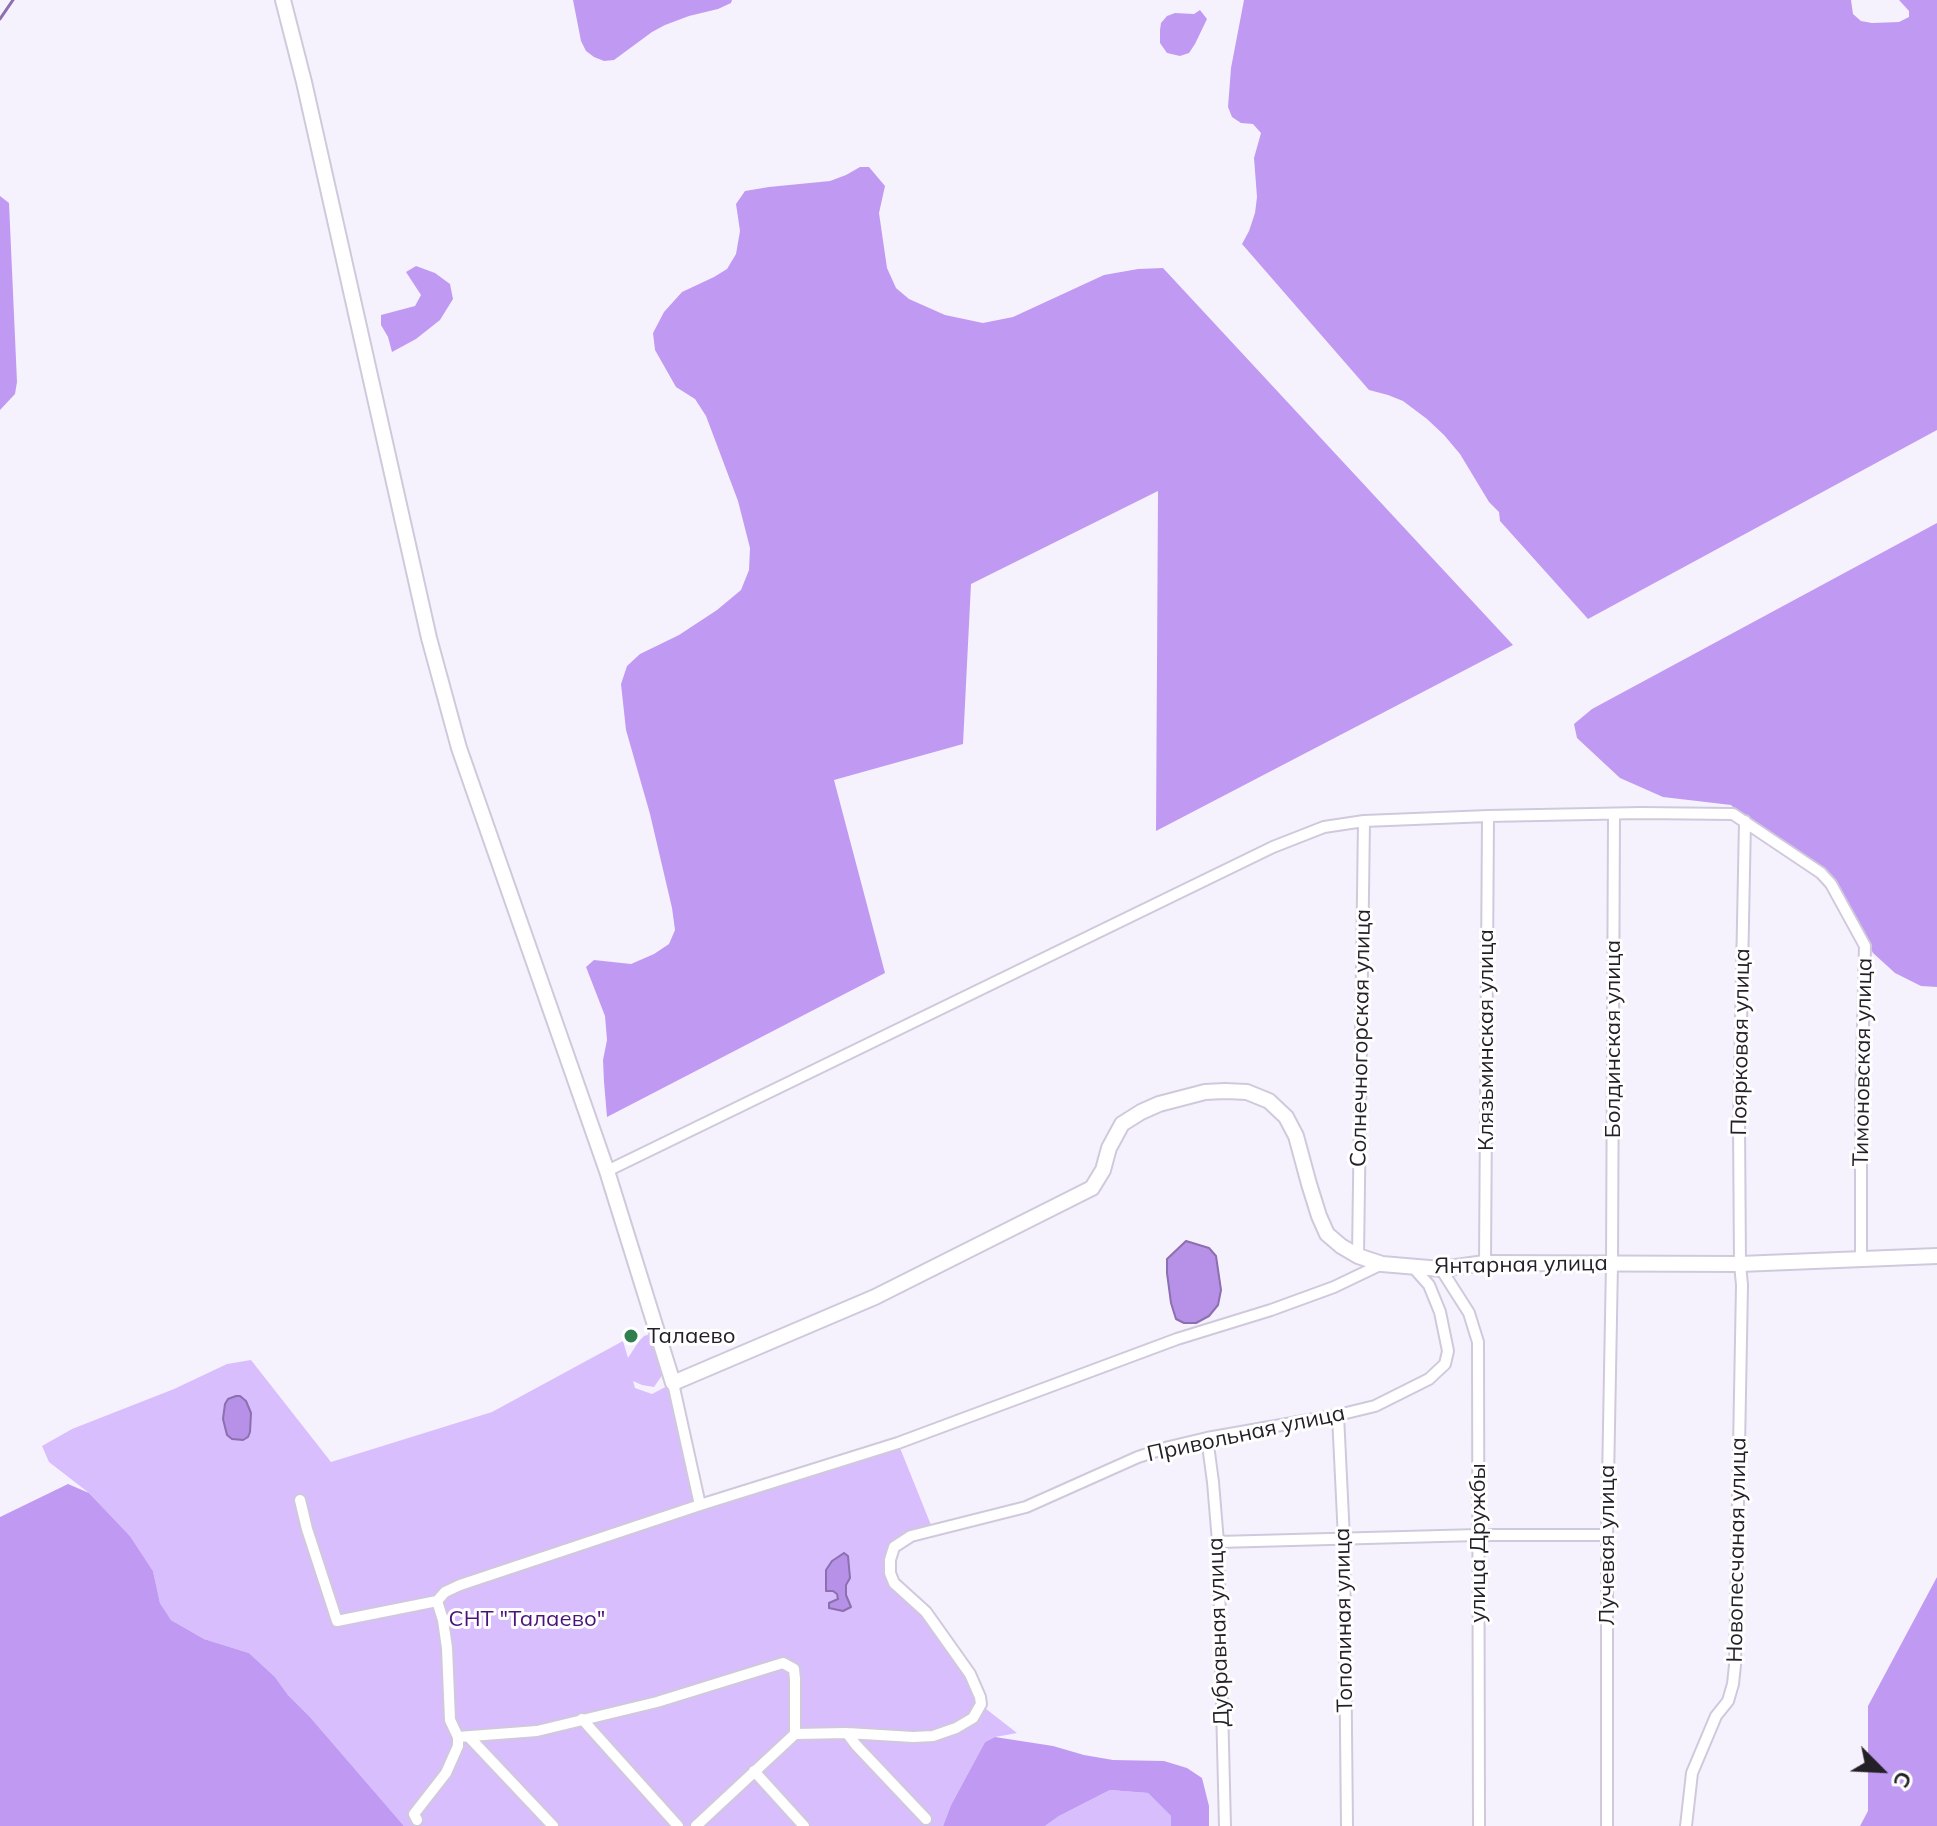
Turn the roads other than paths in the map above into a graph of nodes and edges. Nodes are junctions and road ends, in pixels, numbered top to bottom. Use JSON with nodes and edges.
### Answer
{"nodes":[{"id":1,"x":283,"y":0,"type":"edge"},
{"id":2,"x":1614,"y":814,"type":"junction"},
{"id":3,"x":1488,"y":816,"type":"junction"},
{"id":4,"x":1364,"y":821,"type":"junction"},
{"id":5,"x":1745,"y":821,"type":"junction"},
{"id":6,"x":607,"y":1171,"type":"junction"},
{"id":7,"x":1358,"y":1256,"type":"junction"},
{"id":8,"x":1937,"y":1256,"type":"edge"},
{"id":9,"x":1861,"y":1260,"type":"junction"},
{"id":10,"x":1485,"y":1263,"type":"junction"},
{"id":11,"x":1382,"y":1264,"type":"junction"},
{"id":12,"x":1612,"y":1264,"type":"junction"},
{"id":13,"x":1740,"y":1264,"type":"junction"},
{"id":14,"x":1412,"y":1266,"type":"junction"},
{"id":15,"x":1441,"y":1269,"type":"junction"},
{"id":16,"x":673,"y":1383,"type":"junction"},
{"id":17,"x":1338,"y":1415,"type":"junction"},
{"id":18,"x":1207,"y":1438,"type":"junction"},
{"id":19,"x":300,"y":1500,"type":"dead end"},
{"id":20,"x":700,"y":1505,"type":"junction"},
{"id":21,"x":1478,"y":1535,"type":"junction"},
{"id":22,"x":1607,"y":1535,"type":"junction"},
{"id":23,"x":1344,"y":1539,"type":"junction"},
{"id":24,"x":1218,"y":1542,"type":"junction"},
{"id":25,"x":437,"y":1601,"type":"junction"},
{"id":26,"x":582,"y":1719,"type":"junction"},
{"id":27,"x":847,"y":1733,"type":"junction"},
{"id":28,"x":795,"y":1734,"type":"junction"},
{"id":29,"x":464,"y":1738,"type":"junction"},
{"id":30,"x":754,"y":1771,"type":"junction"},
{"id":31,"x":926,"y":1819,"type":"dead end"},
{"id":32,"x":417,"y":1820,"type":"dead end"},
{"id":33,"x":553,"y":1826,"type":"edge"},
{"id":34,"x":678,"y":1826,"type":"edge"},
{"id":35,"x":696,"y":1826,"type":"edge"},
{"id":36,"x":804,"y":1826,"type":"edge"},
{"id":37,"x":1225,"y":1826,"type":"edge"},
{"id":38,"x":1347,"y":1826,"type":"edge"},
{"id":39,"x":1479,"y":1826,"type":"edge"},
{"id":40,"x":1607,"y":1826,"type":"edge"},
{"id":41,"x":1686,"y":1826,"type":"edge"}],
"edges":[{"from":1,"to":6,"type":"street"},
{"from":2,"to":3,"type":"street"},
{"from":2,"to":5,"type":"street"},
{"from":2,"to":12,"type":"street","name":"Болдинская улица"},
{"from":3,"to":4,"type":"street"},
{"from":3,"to":10,"type":"street","name":"Клязьминская улица"},
{"from":4,"to":6,"type":"street"},
{"from":4,"to":7,"type":"street","name":"Солнечногорская улица"},
{"from":5,"to":9,"type":"street","name":"Тимоновская улица"},
{"from":5,"to":13,"type":"street","name":"Поярковая улица"},
{"from":6,"to":16,"type":"street"},
{"from":7,"to":11,"type":"street","name":"Янтарная улица"},
{"from":7,"to":16,"type":"street","name":"Янтарная улица"},
{"from":8,"to":9,"type":"street","name":"Янтарная улица"},
{"from":9,"to":13,"type":"street","name":"Янтарная улица"},
{"from":10,"to":12,"type":"street","name":"Янтарная улица"},
{"from":10,"to":15,"type":"street","name":"Янтарная улица"},
{"from":11,"to":14,"type":"street","name":"Янтарная улица"},
{"from":11,"to":20,"type":"street"},
{"from":12,"to":13,"type":"street","name":"Янтарная улица"},
{"from":12,"to":22,"type":"street","name":"Лучевая улица"},
{"from":13,"to":41,"type":"street","name":"Новопесчаная улица"},
{"from":14,"to":15,"type":"street","name":"Янтарная улица"},
{"from":14,"to":17,"type":"street","name":"Привольная улица"},
{"from":15,"to":21,"type":"street","name":"улица Дружбы"},
{"from":16,"to":20,"type":"street"},
{"from":17,"to":18,"type":"street","name":"Привольная улица"},
{"from":17,"to":23,"type":"street","name":"Тополиная улица"},
{"from":18,"to":24,"type":"street","name":"Дубравная улица"},
{"from":18,"to":27,"type":"street","name":"Привольная улица"},
{"from":19,"to":25,"type":"street"},
{"from":20,"to":25,"type":"street"},
{"from":21,"to":22,"type":"street"},
{"from":21,"to":23,"type":"street"},
{"from":21,"to":39,"type":"street","name":"улица Дружбы"},
{"from":22,"to":40,"type":"street","name":"Лучевая улица"},
{"from":23,"to":24,"type":"street"},
{"from":23,"to":38,"type":"street","name":"Тополиная улица"},
{"from":24,"to":37,"type":"street","name":"Дубравная улица"},
{"from":25,"to":29,"type":"street"},
{"from":26,"to":28,"type":"street"},
{"from":26,"to":29,"type":"street"},
{"from":26,"to":34,"type":"street"},
{"from":27,"to":28,"type":"street"},
{"from":27,"to":31,"type":"street"},
{"from":28,"to":30,"type":"street"},
{"from":29,"to":32,"type":"street"},
{"from":29,"to":33,"type":"street"},
{"from":30,"to":35,"type":"street"},
{"from":30,"to":36,"type":"street"}]}
